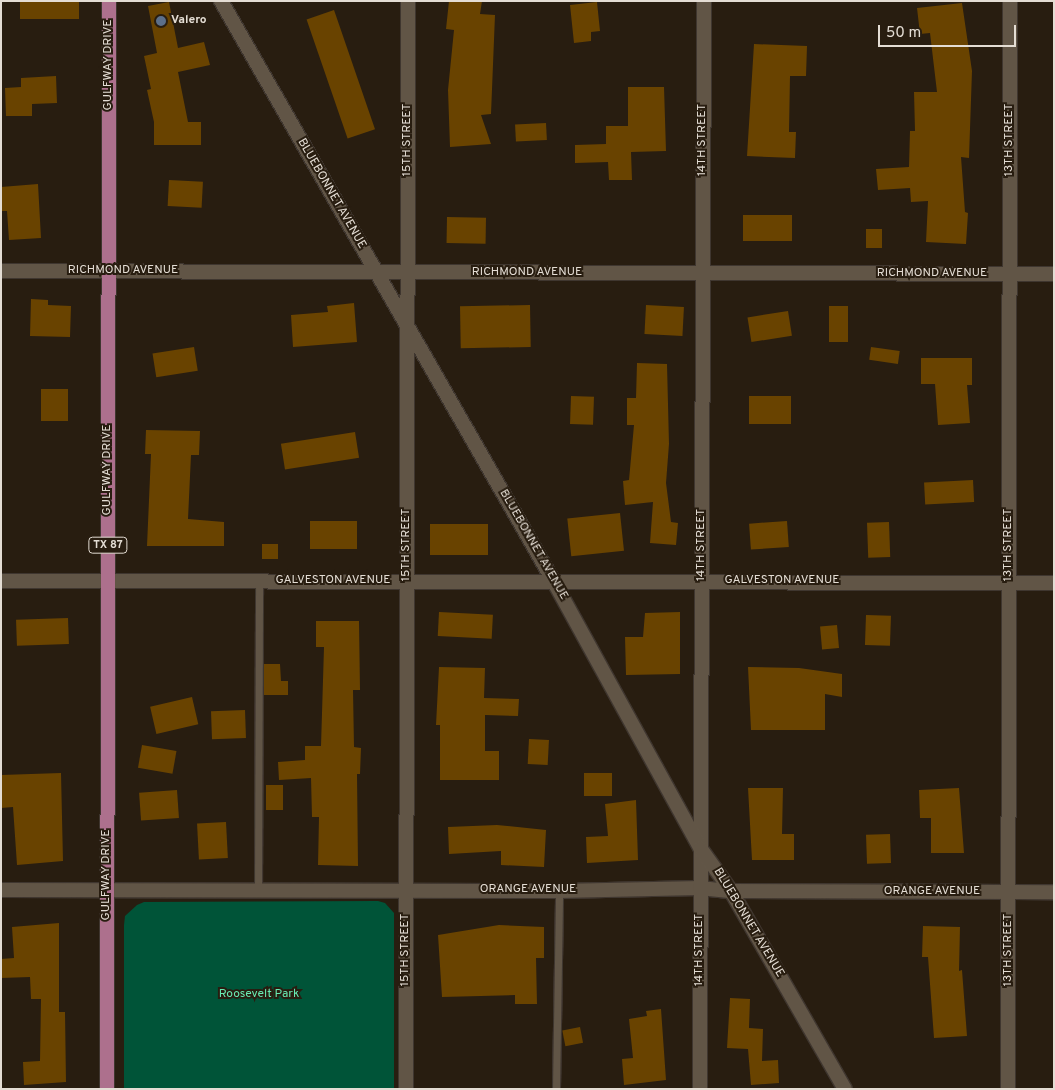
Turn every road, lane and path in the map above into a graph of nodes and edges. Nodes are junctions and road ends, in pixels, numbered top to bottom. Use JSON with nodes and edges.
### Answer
{"nodes":[{"id":1,"x":109,"y":1,"type":"edge"},
{"id":2,"x":221,"y":1,"type":"edge"},
{"id":3,"x":408,"y":1,"type":"edge"},
{"id":4,"x":704,"y":1,"type":"edge"},
{"id":5,"x":1010,"y":1,"type":"edge"},
{"id":6,"x":1,"y":271,"type":"edge"},
{"id":7,"x":109,"y":271,"type":"junction"},
{"id":8,"x":377,"y":273,"type":"junction"},
{"id":9,"x":408,"y":273,"type":"junction"},
{"id":10,"x":703,"y":273,"type":"junction"},
{"id":11,"x":1010,"y":274,"type":"junction"},
{"id":12,"x":1054,"y":274,"type":"edge"},
{"id":13,"x":408,"y":327,"type":"junction"},
{"id":14,"x":702,"y":580,"type":"junction"},
{"id":15,"x":1,"y":581,"type":"edge"},
{"id":16,"x":108,"y":581,"type":"junction"},
{"id":17,"x":259,"y":581,"type":"junction"},
{"id":18,"x":406,"y":581,"type":"junction"},
{"id":19,"x":554,"y":582,"type":"junction"},
{"id":20,"x":1009,"y":582,"type":"junction"},
{"id":21,"x":1054,"y":583,"type":"edge"},
{"id":22,"x":701,"y":849,"type":"junction"},
{"id":23,"x":700,"y":888,"type":"junction"},
{"id":24,"x":1,"y":890,"type":"edge"},
{"id":25,"x":107,"y":890,"type":"junction"},
{"id":26,"x":258,"y":891,"type":"junction"},
{"id":27,"x":406,"y":891,"type":"junction"},
{"id":28,"x":559,"y":891,"type":"junction"},
{"id":29,"x":731,"y":891,"type":"junction"},
{"id":30,"x":1009,"y":892,"type":"junction"},
{"id":31,"x":1054,"y":892,"type":"edge"},
{"id":32,"x":107,"y":1089,"type":"edge"},
{"id":33,"x":406,"y":1089,"type":"edge"},
{"id":34,"x":556,"y":1089,"type":"edge"},
{"id":35,"x":700,"y":1089,"type":"edge"},
{"id":36,"x":845,"y":1089,"type":"edge"},
{"id":37,"x":1008,"y":1089,"type":"edge"}],
"edges":[{"from":1,"to":7,"type":"main road","name":"GULFWAY DRIVE","number":"TX 87"},
{"from":2,"to":8,"type":"street","name":"BLUEBONNET AVENUE"},
{"from":3,"to":9,"type":"street","name":"15TH STREET"},
{"from":4,"to":10,"type":"street","name":"14TH STREET"},
{"from":5,"to":11,"type":"street","name":"13TH STREET"},
{"from":6,"to":7,"type":"street","name":"RICHMOND AVENUE"},
{"from":7,"to":8,"type":"street","name":"RICHMOND AVENUE"},
{"from":7,"to":16,"type":"main road","name":"GULFWAY DRIVE","number":"TX 87"},
{"from":8,"to":9,"type":"street","name":"RICHMOND AVENUE"},
{"from":8,"to":13,"type":"street","name":"BLUEBONNET AVENUE"},
{"from":9,"to":10,"type":"street","name":"RICHMOND AVENUE"},
{"from":9,"to":13,"type":"street","name":"15TH STREET"},
{"from":10,"to":11,"type":"street","name":"RICHMOND AVENUE"},
{"from":10,"to":14,"type":"street","name":"14TH STREET"},
{"from":11,"to":12,"type":"street","name":"RICHMOND AVENUE"},
{"from":11,"to":20,"type":"street","name":"13TH STREET"},
{"from":13,"to":18,"type":"street","name":"15TH STREET"},
{"from":13,"to":19,"type":"street","name":"BLUEBONNET AVENUE"},
{"from":14,"to":19,"type":"street","name":"GALVESTON AVENUE"},
{"from":14,"to":20,"type":"street","name":"GALVESTON AVENUE"},
{"from":14,"to":22,"type":"street","name":"14TH STREET"},
{"from":15,"to":16,"type":"street","name":"GALVESTON AVENUE"},
{"from":16,"to":17,"type":"street","name":"GALVESTON AVENUE"},
{"from":16,"to":25,"type":"main road","name":"GULFWAY DRIVE","number":"TX 87"},
{"from":17,"to":18,"type":"street","name":"GALVESTON AVENUE"},
{"from":17,"to":26,"type":"lane"},
{"from":18,"to":19,"type":"street","name":"GALVESTON AVENUE"},
{"from":18,"to":27,"type":"street","name":"15TH STREET"},
{"from":19,"to":22,"type":"street","name":"BLUEBONNET AVENUE"},
{"from":20,"to":21,"type":"street","name":"GALVESTON AVENUE"},
{"from":20,"to":30,"type":"street","name":"13TH STREET"},
{"from":22,"to":23,"type":"street","name":"14TH STREET"},
{"from":22,"to":29,"type":"street","name":"BLUEBONNET AVENUE"},
{"from":23,"to":28,"type":"street","name":"ORANGE AVENUE"},
{"from":23,"to":29,"type":"street","name":"ORANGE AVENUE"},
{"from":23,"to":35,"type":"street","name":"14TH STREET"},
{"from":24,"to":25,"type":"street","name":"ORANGE AVENUE"},
{"from":25,"to":26,"type":"street","name":"ORANGE AVENUE"},
{"from":25,"to":32,"type":"main road","name":"GULFWAY DRIVE","number":"TX 87"},
{"from":26,"to":27,"type":"street","name":"ORANGE AVENUE"},
{"from":27,"to":28,"type":"street","name":"ORANGE AVENUE"},
{"from":27,"to":33,"type":"street","name":"15TH STREET"},
{"from":28,"to":34,"type":"lane"},
{"from":29,"to":30,"type":"street","name":"ORANGE AVENUE"},
{"from":29,"to":36,"type":"street","name":"BLUEBONNET AVENUE"},
{"from":30,"to":31,"type":"street","name":"ORANGE AVENUE"},
{"from":30,"to":37,"type":"street","name":"13TH STREET"}]}
